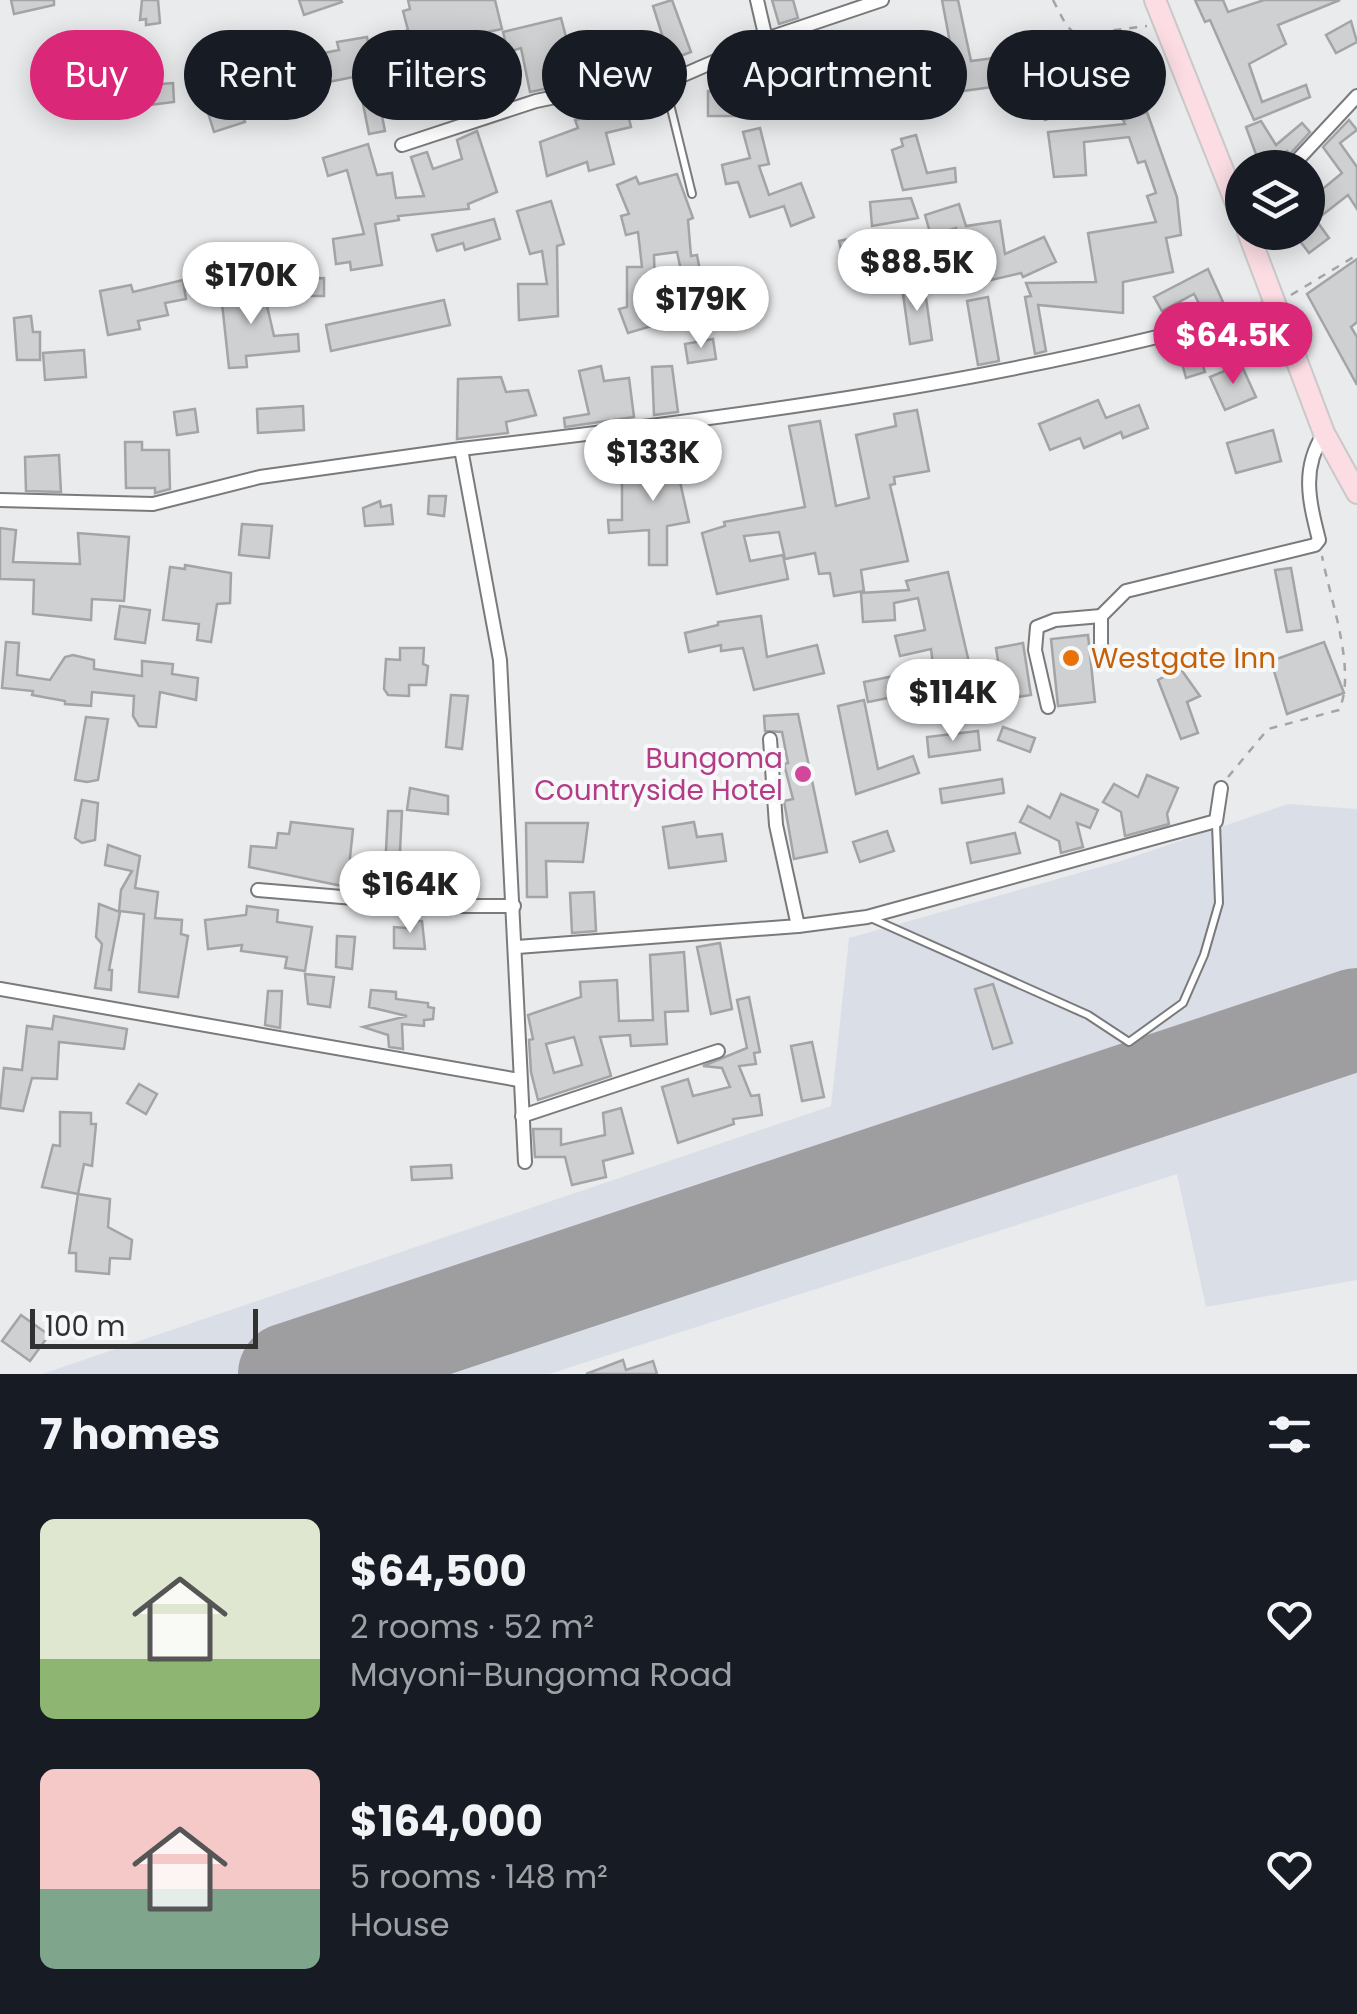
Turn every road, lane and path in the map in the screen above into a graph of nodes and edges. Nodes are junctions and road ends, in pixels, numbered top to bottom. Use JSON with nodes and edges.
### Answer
{"nodes":[{"id":1,"x":758,"y":0,"type":"edge"},
{"id":2,"x":882,"y":0,"type":"edge"},
{"id":3,"x":1054,"y":0,"type":"edge"},
{"id":4,"x":1155,"y":0,"type":"edge"},
{"id":5,"x":1164,"y":24,"type":"junction"},
{"id":6,"x":764,"y":30,"type":"edge"},
{"id":7,"x":793,"y":30,"type":"edge"},
{"id":8,"x":1357,"y":96,"type":"edge"},
{"id":9,"x":542,"y":100,"type":"edge"},
{"id":10,"x":674,"y":120,"type":"edge"},
{"id":11,"x":402,"y":145,"type":"dead end"},
{"id":12,"x":1307,"y":150,"type":"edge"},
{"id":13,"x":1225,"y":176,"type":"edge"},
{"id":14,"x":692,"y":194,"type":"dead end"},
{"id":15,"x":1255,"y":250,"type":"edge"},
{"id":16,"x":1357,"y":255,"type":"edge"},
{"id":17,"x":1278,"y":305,"type":"junction"},
{"id":18,"x":1324,"y":432,"type":"junction"},
{"id":19,"x":460,"y":449,"type":"junction"},
{"id":20,"x":1357,"y":493,"type":"edge"},
{"id":21,"x":0,"y":500,"type":"edge"},
{"id":22,"x":1319,"y":540,"type":"junction"},
{"id":23,"x":1102,"y":616,"type":"junction"},
{"id":24,"x":1102,"y":651,"type":"dead end"},
{"id":25,"x":1048,"y":708,"type":"dead end"},
{"id":26,"x":770,"y":738,"type":"dead end"},
{"id":27,"x":1221,"y":788,"type":"joint"},
{"id":28,"x":1216,"y":821,"type":"junction"},
{"id":29,"x":258,"y":890,"type":"dead end"},
{"id":30,"x":514,"y":906,"type":"junction"},
{"id":31,"x":868,"y":917,"type":"junction"},
{"id":32,"x":798,"y":926,"type":"junction"},
{"id":33,"x":518,"y":947,"type":"junction"},
{"id":34,"x":0,"y":989,"type":"edge"},
{"id":35,"x":718,"y":1051,"type":"dead end"},
{"id":36,"x":519,"y":1080,"type":"junction"},
{"id":37,"x":522,"y":1116,"type":"junction"},
{"id":38,"x":525,"y":1162,"type":"dead end"}],
"edges":[{"from":1,"to":6,"type":"street"},
{"from":2,"to":7,"type":"street"},
{"from":3,"to":5,"type":"path"},
{"from":4,"to":5,"type":"main road"},
{"from":5,"to":13,"type":"main road"},
{"from":8,"to":12,"type":"street"},
{"from":9,"to":11,"type":"street"},
{"from":10,"to":14,"type":"lane"},
{"from":15,"to":17,"type":"main road"},
{"from":16,"to":17,"type":"path"},
{"from":17,"to":18,"type":"main road"},
{"from":17,"to":19,"type":"street"},
{"from":18,"to":20,"type":"main road"},
{"from":18,"to":22,"type":"street"},
{"from":19,"to":21,"type":"street"},
{"from":19,"to":30,"type":"street"},
{"from":22,"to":23,"type":"street"},
{"from":22,"to":27,"type":"path"},
{"from":23,"to":24,"type":"street"},
{"from":23,"to":25,"type":"street"},
{"from":26,"to":32,"type":"street"},
{"from":27,"to":28,"type":"street"},
{"from":28,"to":31,"type":"street"},
{"from":28,"to":31,"type":"lane"},
{"from":29,"to":30,"type":"street"},
{"from":30,"to":33,"type":"street"},
{"from":31,"to":32,"type":"street"},
{"from":32,"to":33,"type":"street"},
{"from":33,"to":36,"type":"street"},
{"from":34,"to":36,"type":"street"},
{"from":35,"to":37,"type":"street"},
{"from":36,"to":37,"type":"street"},
{"from":37,"to":38,"type":"street"}]}
